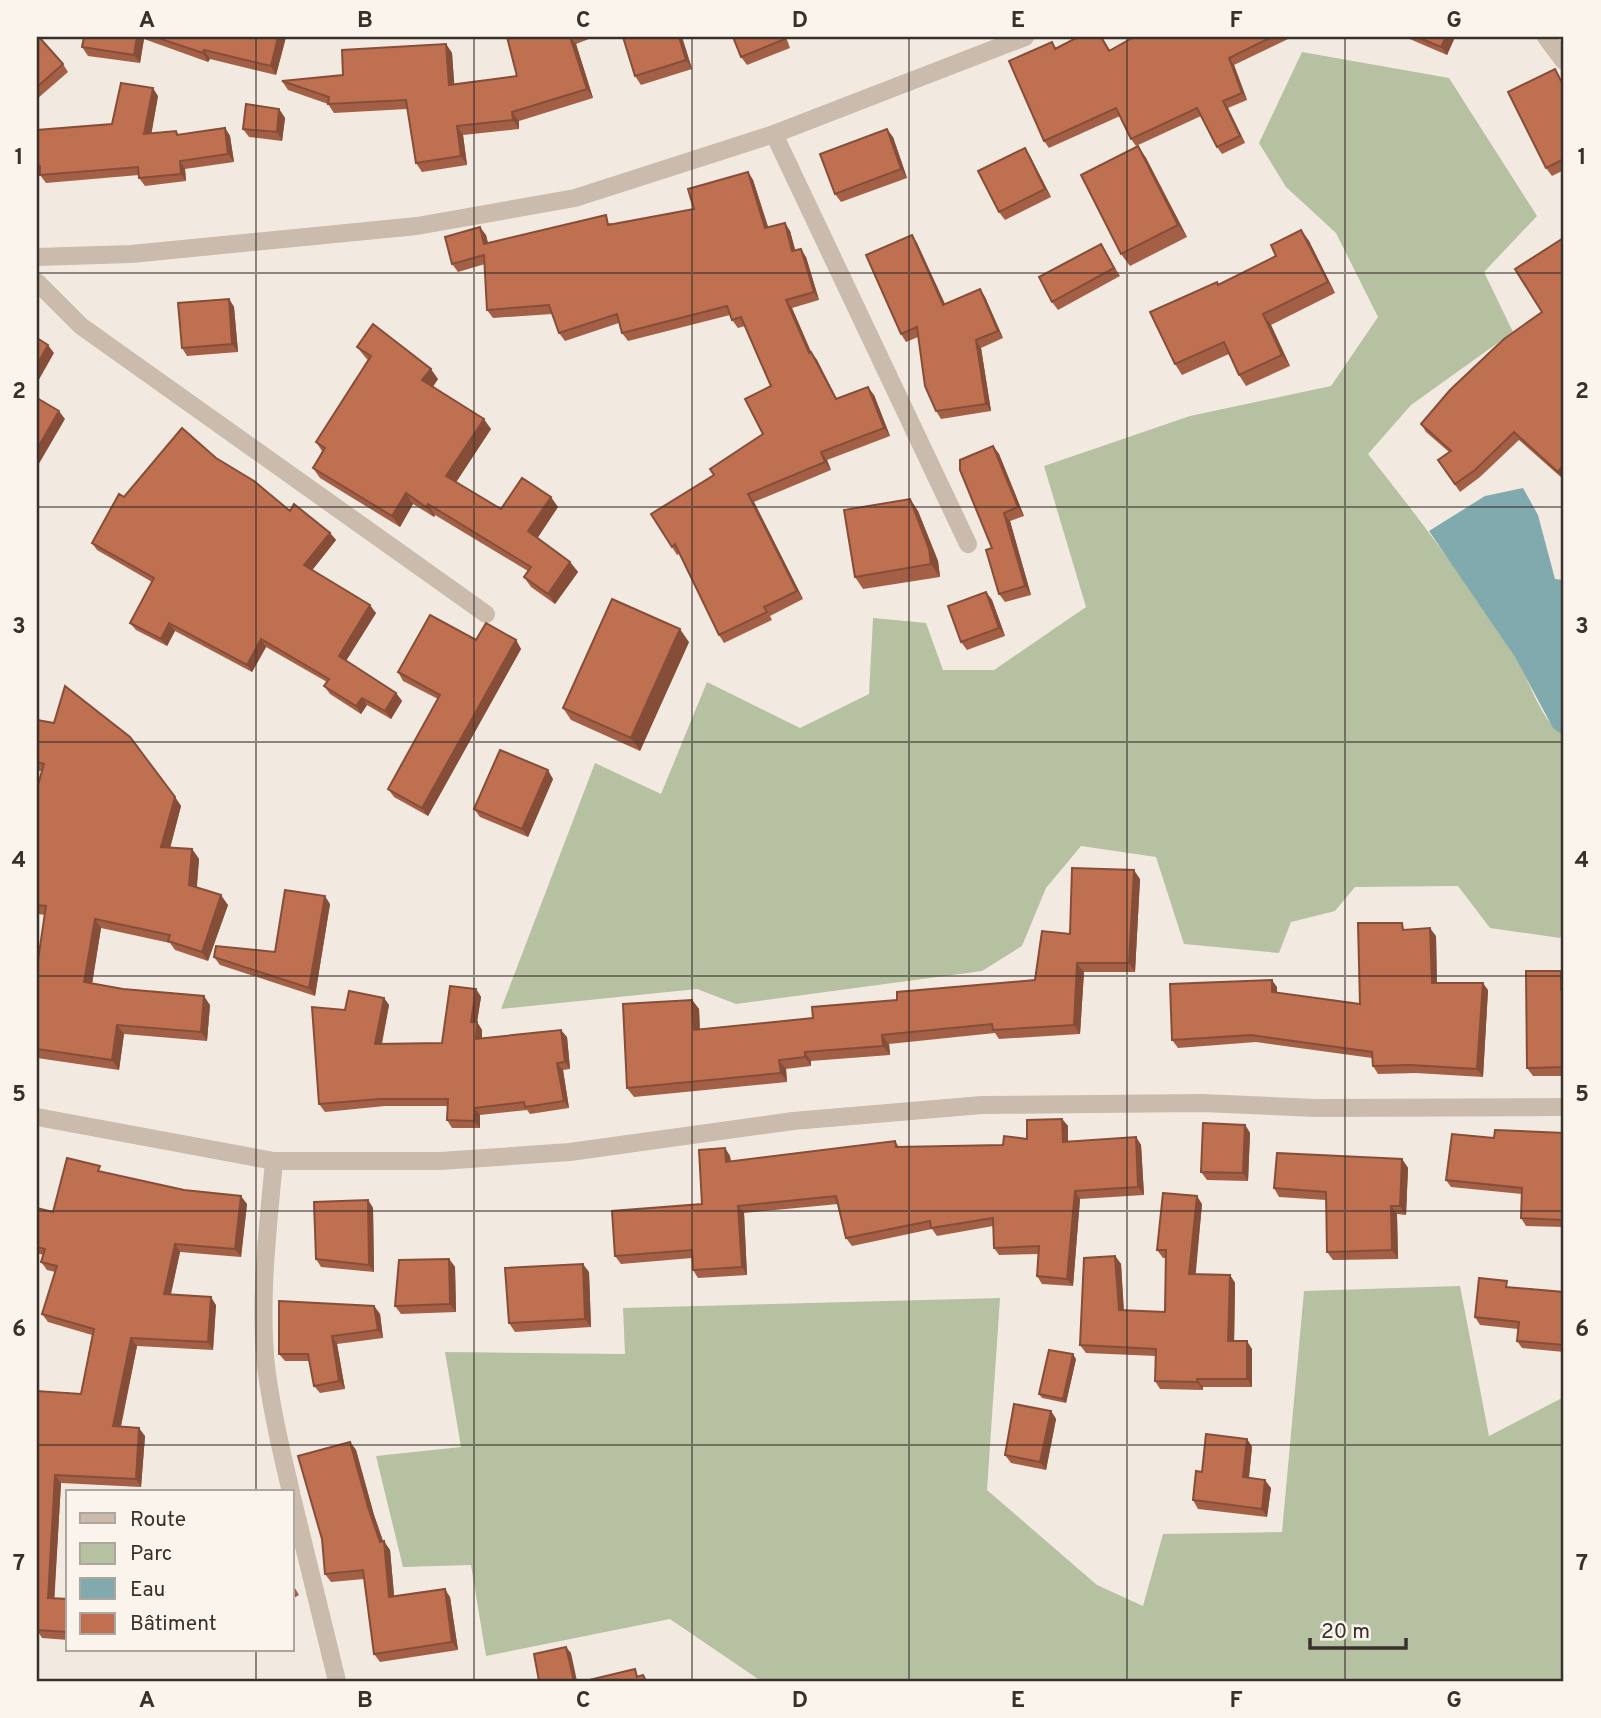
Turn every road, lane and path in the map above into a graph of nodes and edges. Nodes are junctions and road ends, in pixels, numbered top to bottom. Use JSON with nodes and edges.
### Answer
{"nodes":[{"id":1,"x":1025,"y":37,"type":"edge"},
{"id":2,"x":1546,"y":37,"type":"edge"},
{"id":3,"x":1564,"y":61,"type":"edge"},
{"id":4,"x":774,"y":134,"type":"junction"},
{"id":5,"x":37,"y":257,"type":"edge"},
{"id":6,"x":37,"y":282,"type":"edge"},
{"id":7,"x":968,"y":544,"type":"dead end"},
{"id":8,"x":486,"y":614,"type":"dead end"},
{"id":9,"x":1564,"y":1107,"type":"edge"},
{"id":10,"x":37,"y":1117,"type":"edge"},
{"id":11,"x":274,"y":1161,"type":"junction"},
{"id":12,"x":290,"y":1490,"type":"edge"},
{"id":13,"x":294,"y":1505,"type":"edge"},
{"id":14,"x":337,"y":1681,"type":"edge"}],
"edges":[{"from":1,"to":4,"type":"street"},
{"from":2,"to":3,"type":"street"},
{"from":4,"to":5,"type":"street"},
{"from":4,"to":7,"type":"street"},
{"from":6,"to":8,"type":"street"},
{"from":9,"to":11,"type":"street"},
{"from":10,"to":11,"type":"street"},
{"from":11,"to":12,"type":"street"},
{"from":13,"to":14,"type":"street"}]}
